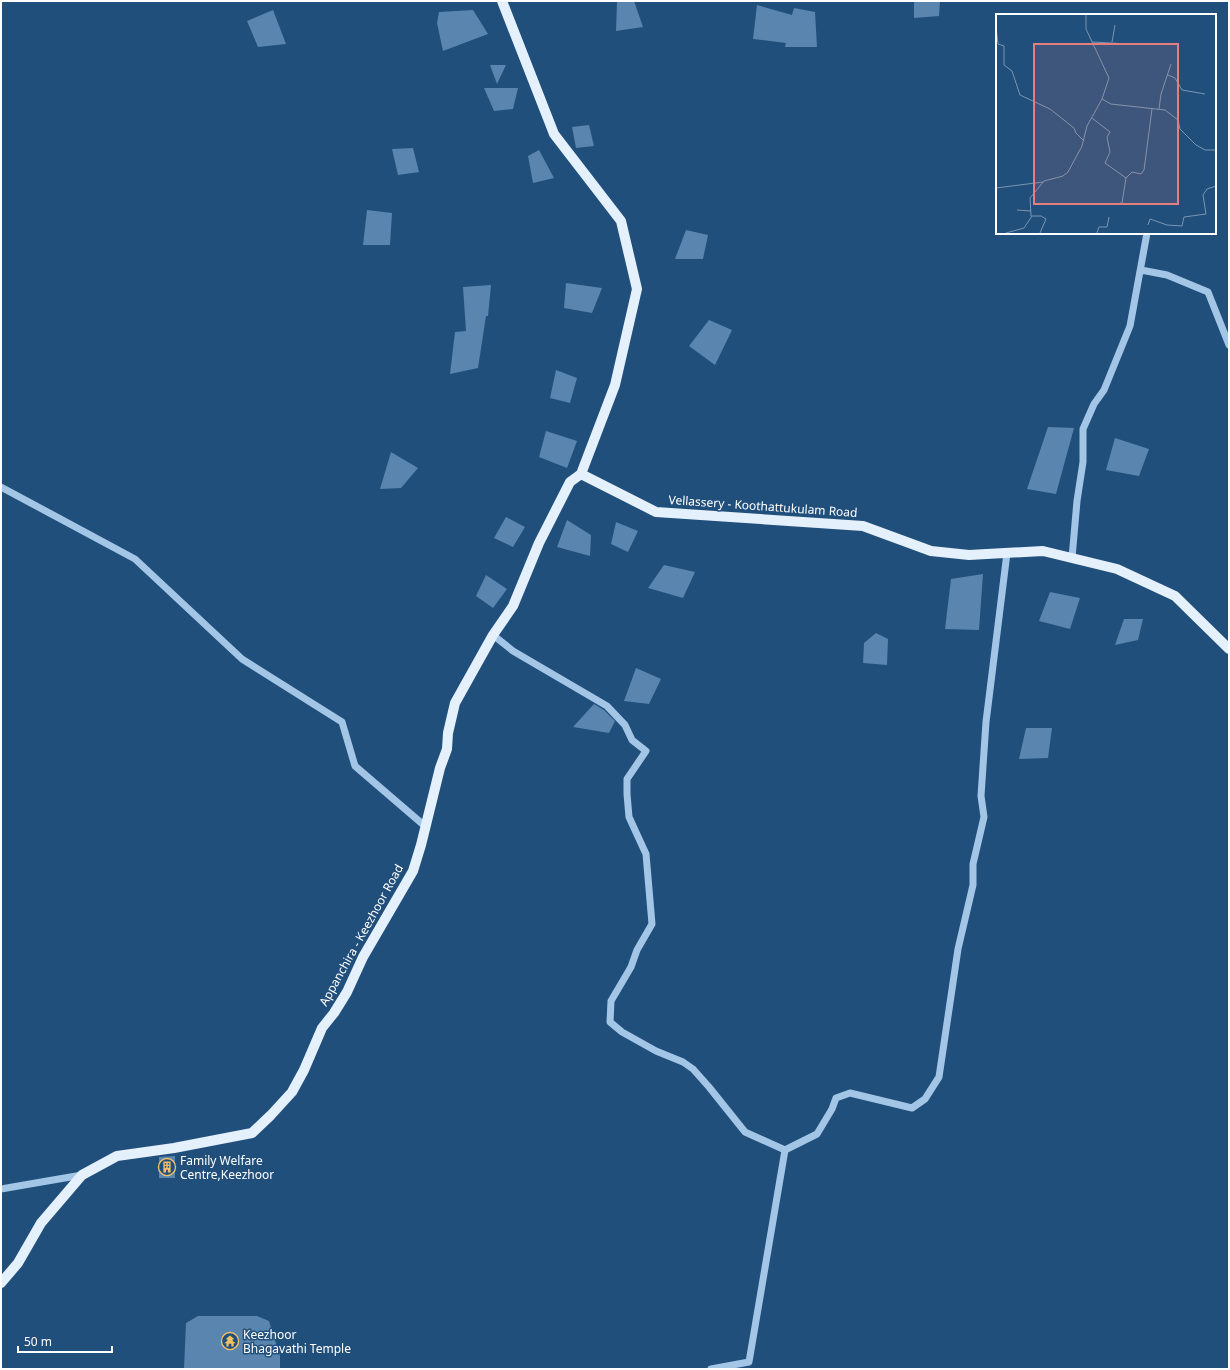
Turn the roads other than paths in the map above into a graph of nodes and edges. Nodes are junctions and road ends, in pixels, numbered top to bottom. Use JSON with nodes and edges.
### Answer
{"nodes":[{"id":1,"x":502,"y":1,"type":"edge"},
{"id":2,"x":1147,"y":234,"type":"edge"},
{"id":3,"x":1141,"y":270,"type":"junction"},
{"id":4,"x":1229,"y":345,"type":"edge"},
{"id":5,"x":580,"y":474,"type":"junction"},
{"id":6,"x":1,"y":487,"type":"edge"},
{"id":7,"x":1007,"y":553,"type":"junction"},
{"id":8,"x":1072,"y":558,"type":"junction"},
{"id":9,"x":492,"y":635,"type":"junction"},
{"id":10,"x":1229,"y":649,"type":"edge"},
{"id":11,"x":426,"y":827,"type":"junction"},
{"id":12,"x":785,"y":1150,"type":"junction"},
{"id":13,"x":82,"y":1175,"type":"junction"},
{"id":14,"x":1,"y":1189,"type":"edge"},
{"id":15,"x":1,"y":1283,"type":"edge"},
{"id":16,"x":710,"y":1369,"type":"edge"}],
"edges":[{"from":1,"to":5,"type":"main road"},
{"from":2,"to":3,"type":"street"},
{"from":3,"to":4,"type":"street"},
{"from":3,"to":8,"type":"street"},
{"from":5,"to":7,"type":"main road","name":"Vellassery - Koothattukulam Road"},
{"from":5,"to":9,"type":"main road","name":"Appanchira - Keezhoor Road"},
{"from":6,"to":11,"type":"street"},
{"from":7,"to":8,"type":"main road","name":"Vellassery - Koothattukulam Road"},
{"from":7,"to":12,"type":"street"},
{"from":8,"to":10,"type":"main road","name":"Vellassery - Koothattukulam Road"},
{"from":9,"to":11,"type":"main road","name":"Appanchira - Keezhoor Road"},
{"from":9,"to":12,"type":"street"},
{"from":11,"to":13,"type":"main road","name":"Appanchira - Keezhoor Road"},
{"from":12,"to":16,"type":"street"},
{"from":13,"to":14,"type":"street"},
{"from":13,"to":15,"type":"main road","name":"Appanchira - Keezhoor Road"}]}
